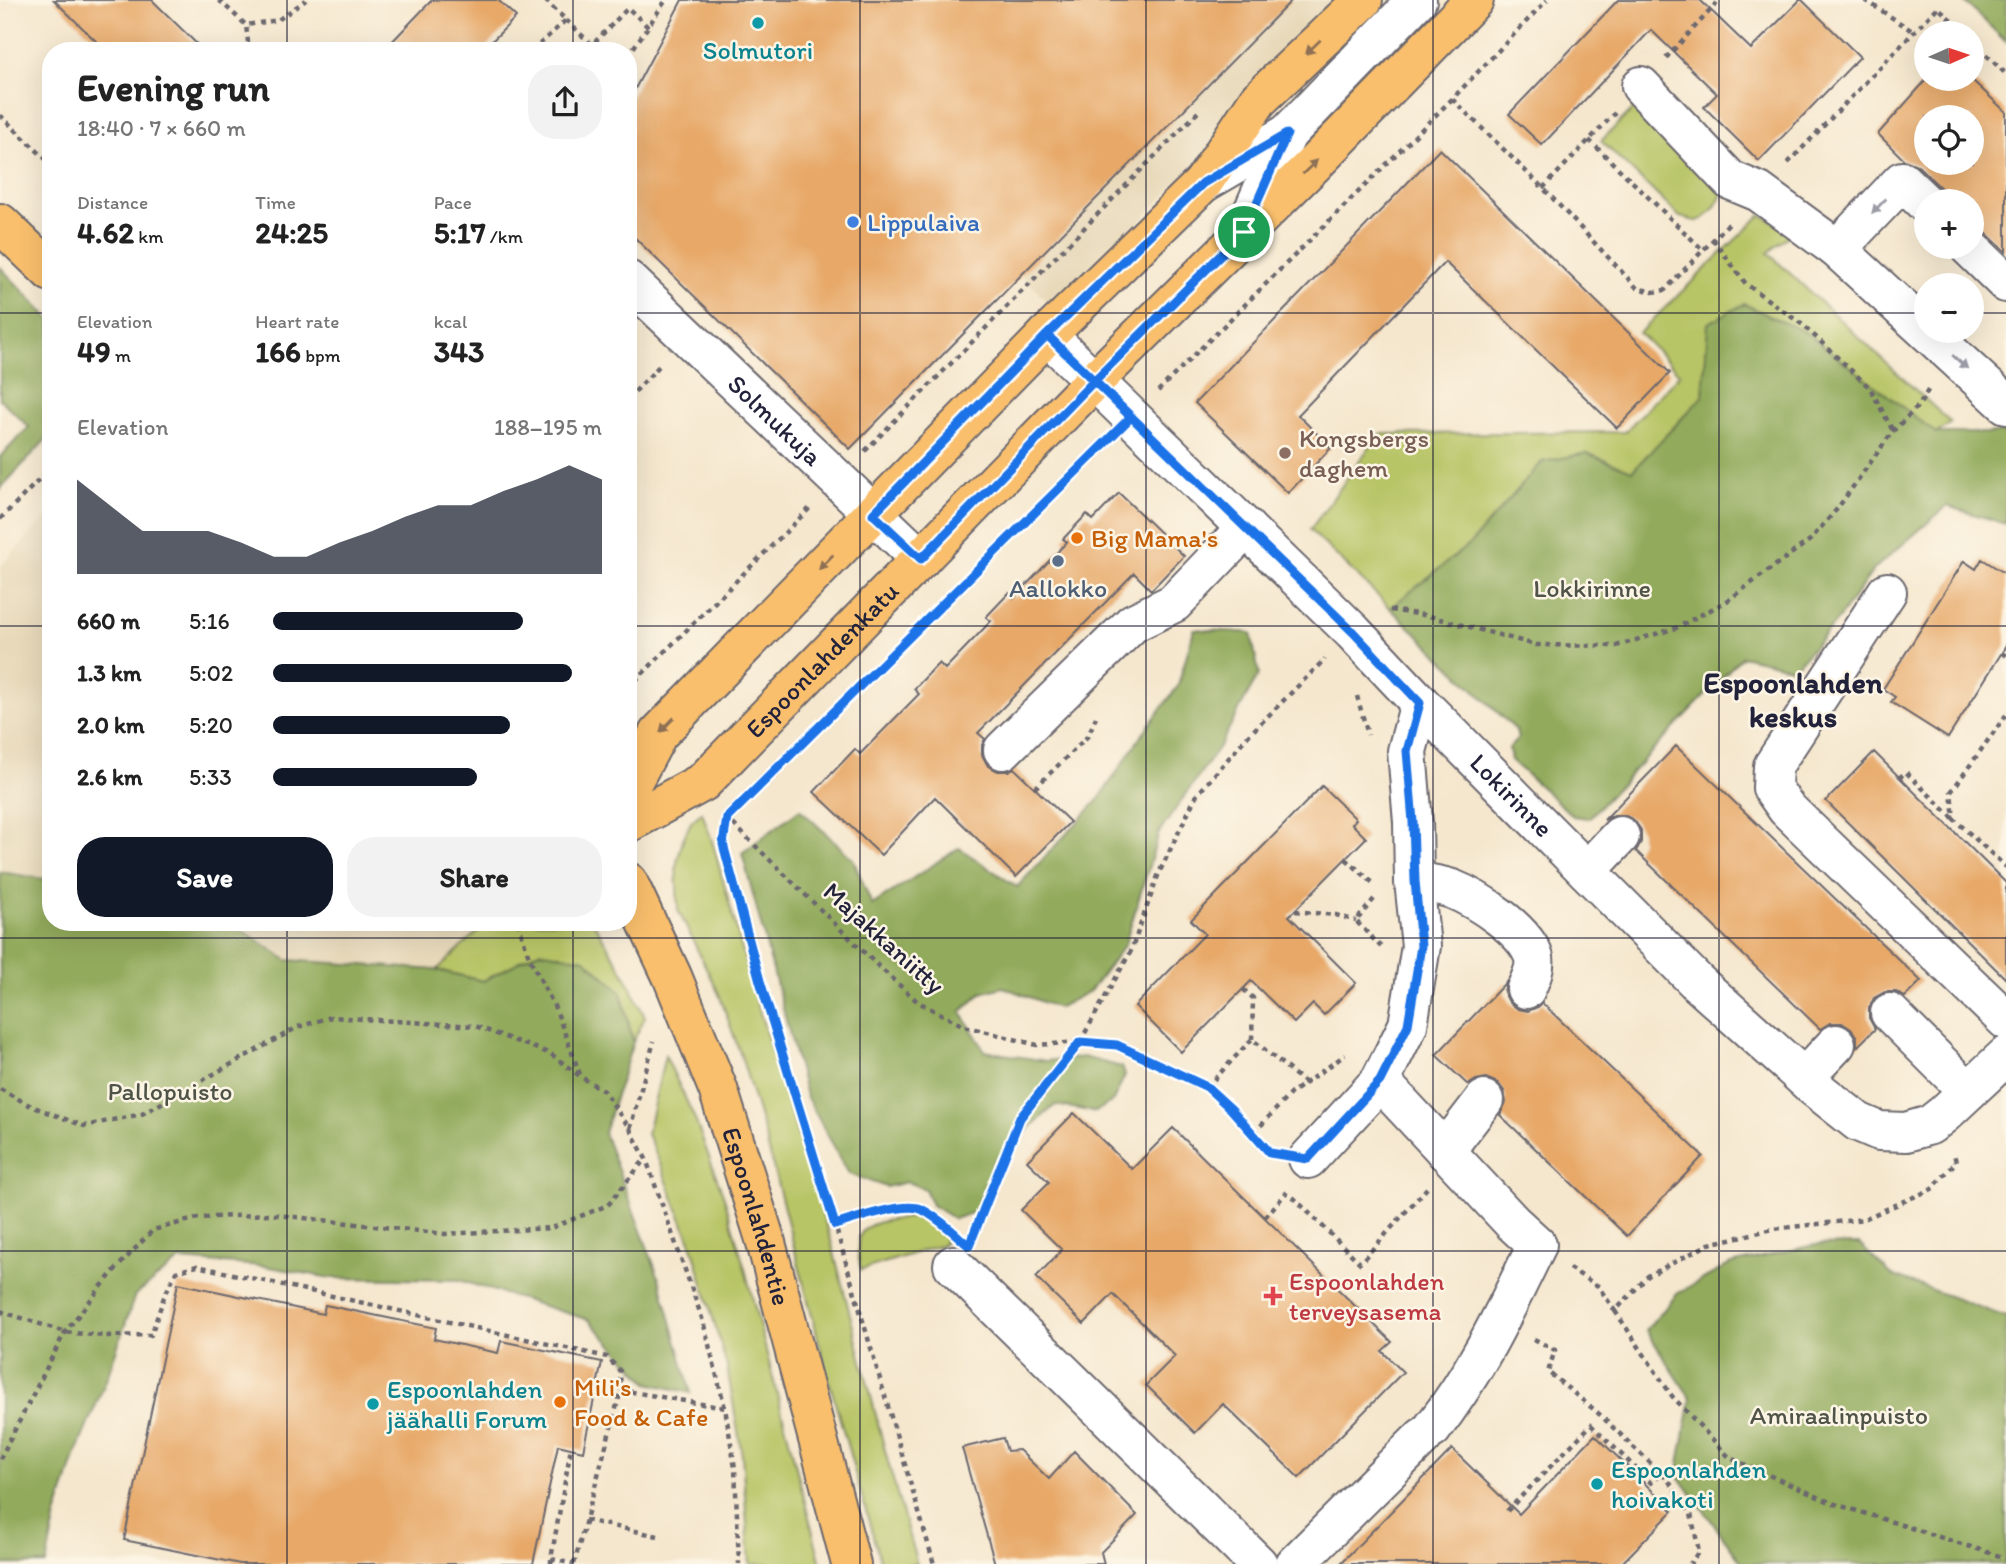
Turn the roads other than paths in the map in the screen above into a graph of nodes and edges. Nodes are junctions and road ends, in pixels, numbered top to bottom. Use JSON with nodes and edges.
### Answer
{"nodes":[{"id":1,"x":1363,"y":0,"type":"edge"},
{"id":2,"x":1418,"y":0,"type":"edge"},
{"id":3,"x":1474,"y":0,"type":"edge"},
{"id":4,"x":1641,"y":86,"type":"dead end"},
{"id":5,"x":1287,"y":134,"type":"junction"},
{"id":6,"x":1203,"y":183,"type":"junction"},
{"id":7,"x":1914,"y":193,"type":"edge"},
{"id":8,"x":0,"y":223,"type":"edge"},
{"id":9,"x":1244,"y":232,"type":"junction"},
{"id":10,"x":1837,"y":249,"type":"junction"},
{"id":11,"x":1981,"y":259,"type":"edge"},
{"id":12,"x":42,"y":263,"type":"edge"},
{"id":13,"x":2006,"y":283,"type":"edge"},
{"id":14,"x":637,"y":289,"type":"edge"},
{"id":15,"x":1047,"y":335,"type":"junction"},
{"id":16,"x":1094,"y":381,"type":"junction"},
{"id":17,"x":2006,"y":404,"type":"edge"},
{"id":18,"x":873,"y":514,"type":"junction"},
{"id":19,"x":1246,"y":528,"type":"junction"},
{"id":20,"x":921,"y":559,"type":"junction"},
{"id":21,"x":1888,"y":592,"type":"dead end"},
{"id":22,"x":1420,"y":703,"type":"junction"},
{"id":23,"x":1003,"y":751,"type":"dead end"},
{"id":24,"x":637,"y":773,"type":"edge"},
{"id":25,"x":637,"y":818,"type":"edge"},
{"id":26,"x":1620,"y":836,"type":"dead end"},
{"id":27,"x":1587,"y":870,"type":"junction"},
{"id":28,"x":1415,"y":881,"type":"junction"},
{"id":29,"x":637,"y":901,"type":"edge"},
{"id":30,"x":1526,"y":989,"type":"dead end"},
{"id":31,"x":1890,"y":1013,"type":"dead end"},
{"id":32,"x":2006,"y":1020,"type":"edge"},
{"id":33,"x":1836,"y":1044,"type":"dead end"},
{"id":34,"x":2006,"y":1056,"type":"edge"},
{"id":35,"x":1804,"y":1078,"type":"junction"},
{"id":36,"x":1380,"y":1081,"type":"junction"},
{"id":37,"x":1968,"y":1090,"type":"junction"},
{"id":38,"x":1484,"y":1100,"type":"dead end"},
{"id":39,"x":1449,"y":1155,"type":"junction"},
{"id":40,"x":1308,"y":1159,"type":"road end"},
{"id":41,"x":960,"y":1244,"type":"road end"},
{"id":42,"x":851,"y":1564,"type":"edge"},
{"id":43,"x":1258,"y":1564,"type":"edge"},
{"id":44,"x":1296,"y":1564,"type":"edge"}],
"edges":[{"from":1,"to":6,"type":"main road","one_way":true},
{"from":2,"to":5,"type":"street"},
{"from":9,"to":3,"type":"main road","name":"Espoonlahdenkatu","one_way":true},
{"from":4,"to":10,"type":"street"},
{"from":5,"to":6,"type":"street"},
{"from":5,"to":9,"type":"street"},
{"from":6,"to":15,"type":"main road"},
{"from":7,"to":10,"type":"street","one_way":true},
{"from":8,"to":12,"type":"main road"},
{"from":9,"to":16,"type":"main road","name":"Espoonlahdenkatu"},
{"from":10,"to":17,"type":"street","one_way":true},
{"from":11,"to":13,"type":"street"},
{"from":14,"to":18,"type":"street","name":"Solmukuja"},
{"from":15,"to":16,"type":"street","name":"Lokirinne"},
{"from":15,"to":18,"type":"main road"},
{"from":16,"to":19,"type":"street","name":"Lokirinne"},
{"from":16,"to":20,"type":"main road","name":"Espoonlahdenkatu"},
{"from":18,"to":20,"type":"street","name":"Solmukuja"},
{"from":18,"to":24,"type":"main road","one_way":true},
{"from":19,"to":22,"type":"street","name":"Lokirinne"},
{"from":19,"to":23,"type":"street"},
{"from":20,"to":25,"type":"main road","name":"Espoonlahdenkatu"},
{"from":21,"to":32,"type":"street"},
{"from":22,"to":27,"type":"street","name":"Lokirinne"},
{"from":22,"to":28,"type":"street"},
{"from":26,"to":27,"type":"street"},
{"from":27,"to":35,"type":"street","name":"Lokirinne"},
{"from":28,"to":30,"type":"street"},
{"from":28,"to":36,"type":"street"},
{"from":29,"to":42,"type":"main road","name":"Espoonlahdentie"},
{"from":31,"to":37,"type":"street"},
{"from":33,"to":35,"type":"street"},
{"from":34,"to":37,"type":"street","name":"Lokirinne"},
{"from":35,"to":37,"type":"street","name":"Lokirinne"},
{"from":36,"to":39,"type":"street"},
{"from":36,"to":40,"type":"street"},
{"from":38,"to":39,"type":"street"},
{"from":39,"to":44,"type":"street"},
{"from":41,"to":43,"type":"street"}]}
